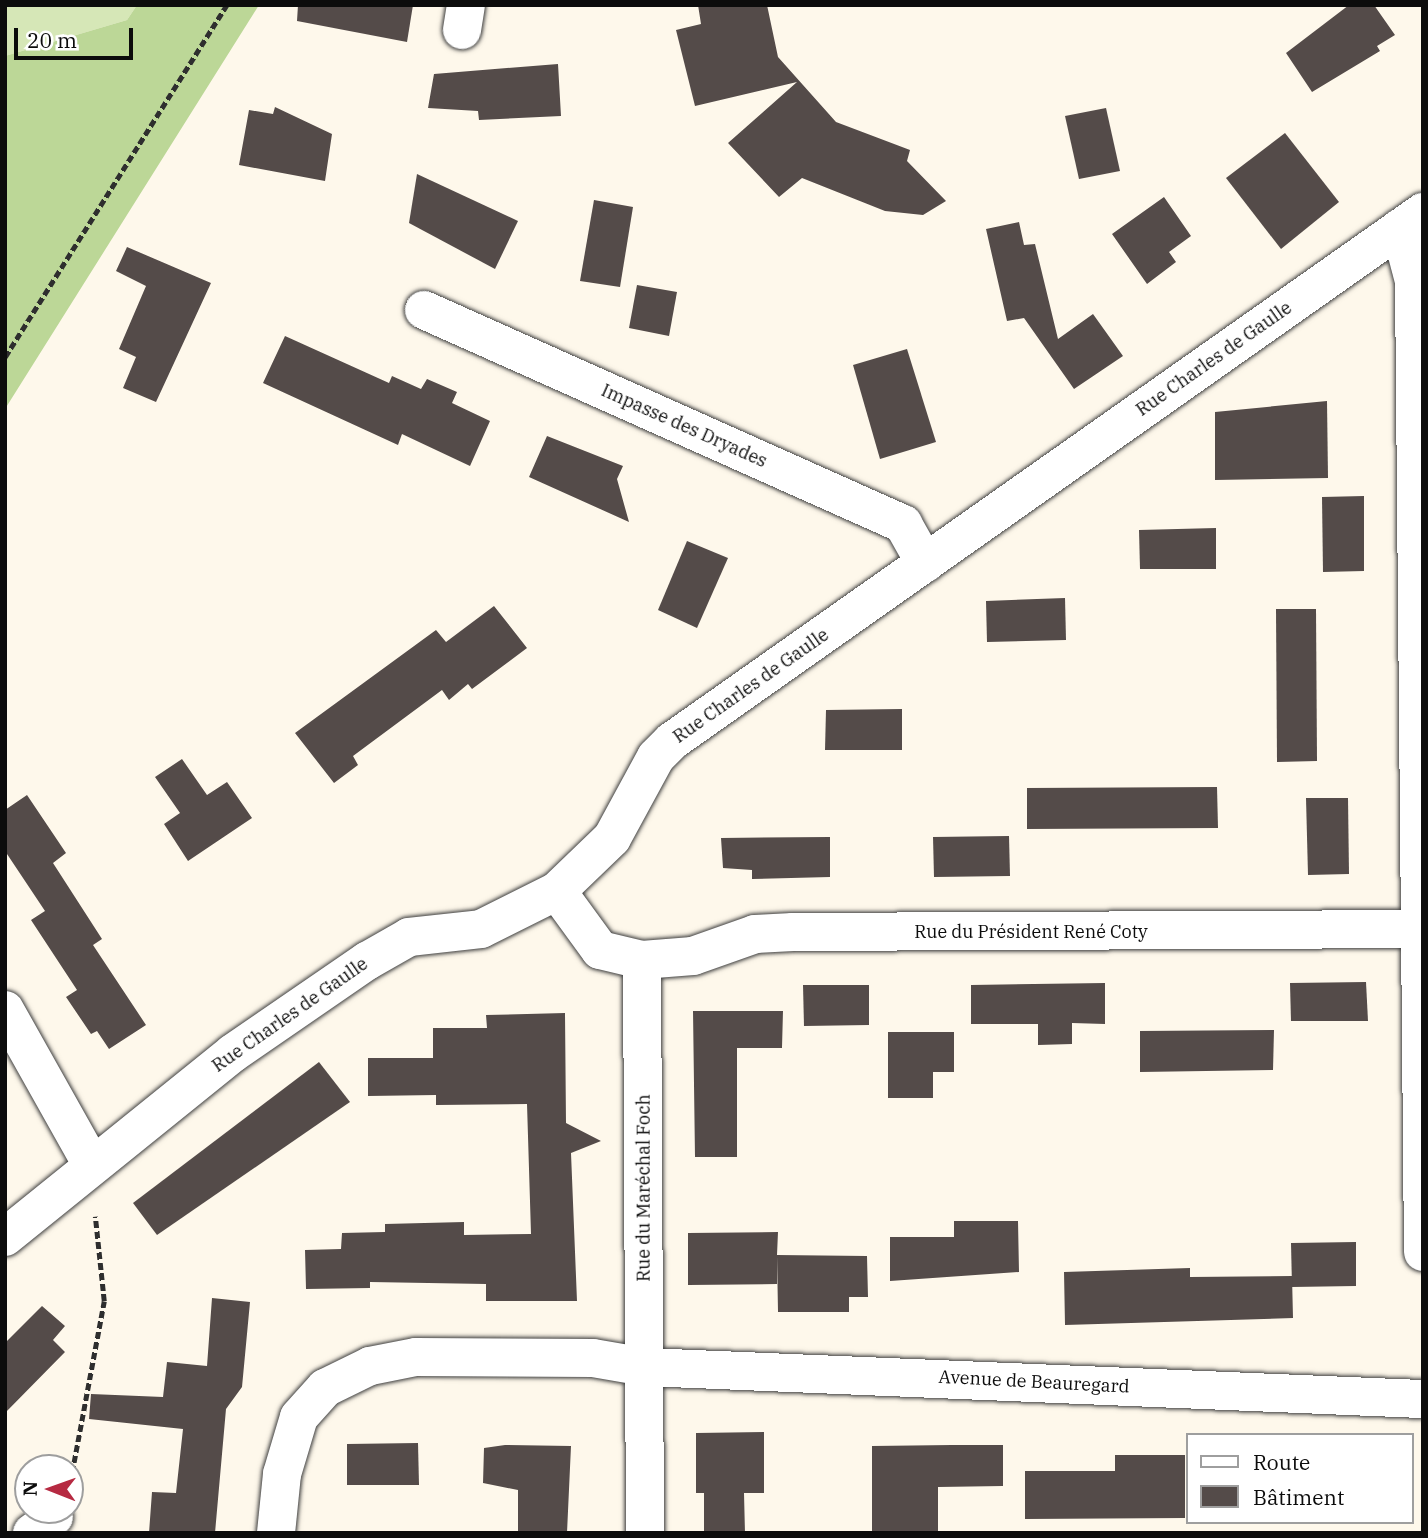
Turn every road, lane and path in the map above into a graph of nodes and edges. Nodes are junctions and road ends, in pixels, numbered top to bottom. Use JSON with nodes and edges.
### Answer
{"nodes":[{"id":1,"x":228,"y":5,"type":"edge"},
{"id":2,"x":1411,"y":220,"type":"edge"},
{"id":3,"x":424,"y":310,"type":"dead end"},
{"id":4,"x":5,"y":357,"type":"edge"},
{"id":5,"x":1420,"y":416,"type":"edge"},
{"id":6,"x":925,"y":563,"type":"junction"},
{"id":7,"x":557,"y":891,"type":"junction"},
{"id":8,"x":1421,"y":929,"type":"edge"},
{"id":9,"x":642,"y":960,"type":"junction"},
{"id":10,"x":5,"y":1010,"type":"edge"},
{"id":11,"x":90,"y":1163,"type":"junction"},
{"id":12,"x":5,"y":1237,"type":"edge"},
{"id":13,"x":1423,"y":1252,"type":"edge"},
{"id":14,"x":645,"y":1367,"type":"junction"},
{"id":15,"x":1423,"y":1399,"type":"edge"},
{"id":16,"x":66,"y":1454,"type":"edge"},
{"id":17,"x":276,"y":1533,"type":"edge"},
{"id":18,"x":645,"y":1533,"type":"edge"}],
"edges":[{"from":1,"to":4,"type":"path"},
{"from":2,"to":5,"type":"street"},
{"from":2,"to":6,"type":"street","name":"Rue Charles de Gaulle"},
{"from":3,"to":6,"type":"street","name":"Impasse des Dryades"},
{"from":5,"to":8,"type":"street"},
{"from":6,"to":7,"type":"street","name":"Rue Charles de Gaulle"},
{"from":7,"to":9,"type":"street"},
{"from":7,"to":11,"type":"street","name":"Rue Charles de Gaulle"},
{"from":8,"to":9,"type":"street","name":"Rue du Président René Coty"},
{"from":8,"to":13,"type":"street"},
{"from":9,"to":14,"type":"street","name":"Rue du Maréchal Foch"},
{"from":10,"to":11,"type":"street"},
{"from":11,"to":12,"type":"street","name":"Rue Charles de Gaulle"},
{"from":11,"to":16,"type":"path"},
{"from":14,"to":15,"type":"street","name":"Avenue de Beauregard"},
{"from":14,"to":17,"type":"street","name":"Avenue de Beauregard"},
{"from":14,"to":18,"type":"street","name":"Rue du Maréchal Foch"}]}
